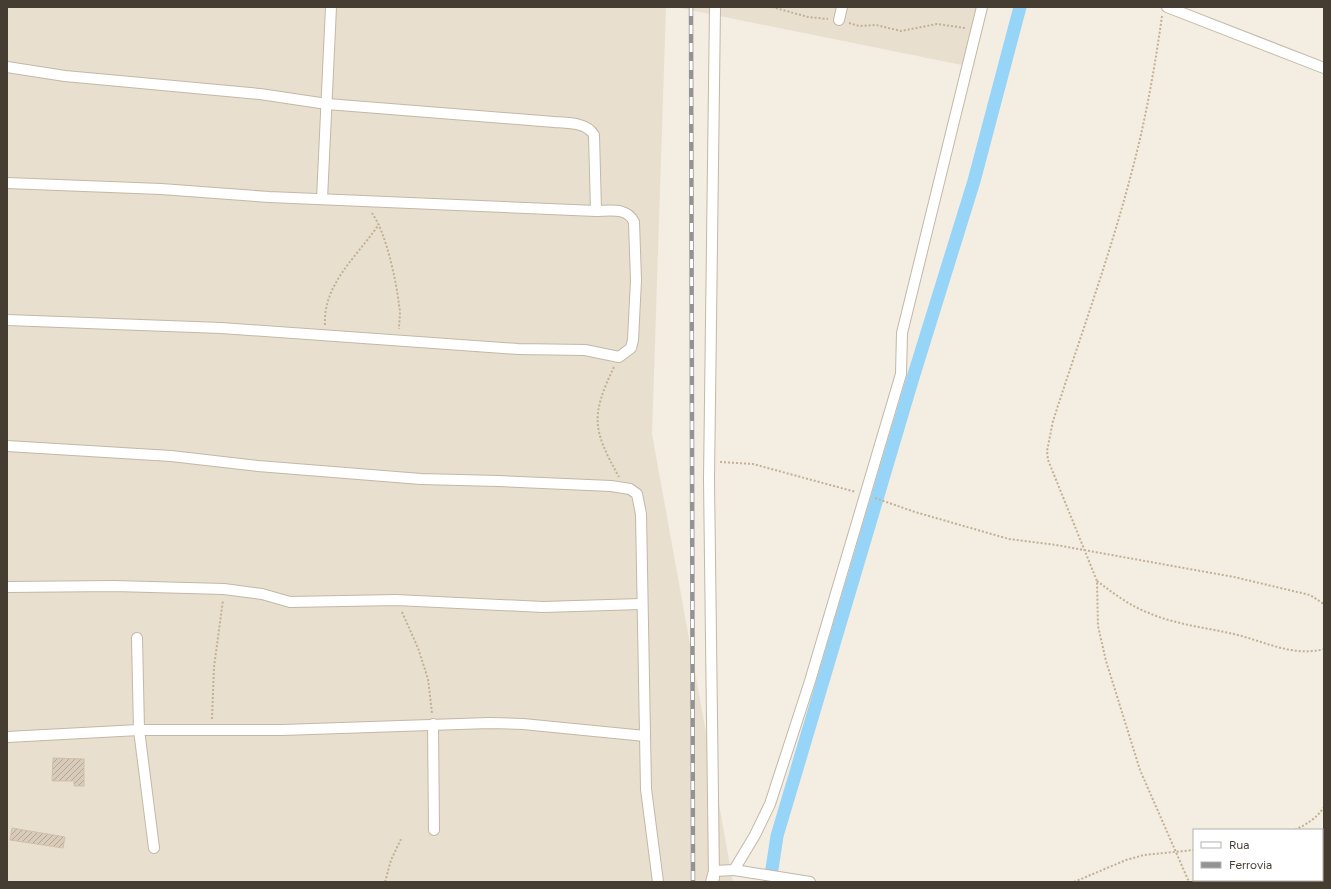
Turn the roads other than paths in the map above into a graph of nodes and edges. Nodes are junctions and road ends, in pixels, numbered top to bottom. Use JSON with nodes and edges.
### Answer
{"nodes":[{"id":1,"x":331,"y":7,"type":"edge"},
{"id":2,"x":715,"y":7,"type":"edge"},
{"id":3,"x":842,"y":7,"type":"edge"},
{"id":4,"x":982,"y":7,"type":"edge"},
{"id":5,"x":1164,"y":10,"type":"edge"},
{"id":6,"x":839,"y":20,"type":"road end"},
{"id":7,"x":7,"y":67,"type":"edge"},
{"id":8,"x":1324,"y":68,"type":"edge"},
{"id":9,"x":327,"y":104,"type":"junction"},
{"id":10,"x":7,"y":183,"type":"edge"},
{"id":11,"x":322,"y":199,"type":"junction"},
{"id":12,"x":596,"y":211,"type":"junction"},
{"id":13,"x":7,"y":320,"type":"edge"},
{"id":14,"x":7,"y":446,"type":"edge"},
{"id":15,"x":7,"y":587,"type":"edge"},
{"id":16,"x":641,"y":604,"type":"junction"},
{"id":17,"x":137,"y":638,"type":"dead end"},
{"id":18,"x":433,"y":724,"type":"junction"},
{"id":19,"x":139,"y":730,"type":"junction"},
{"id":20,"x":645,"y":736,"type":"junction"},
{"id":21,"x":7,"y":738,"type":"edge"},
{"id":22,"x":434,"y":830,"type":"dead end"},
{"id":23,"x":154,"y":848,"type":"dead end"},
{"id":24,"x":734,"y":870,"type":"junction"},
{"id":25,"x":714,"y":871,"type":"junction"},
{"id":26,"x":658,"y":882,"type":"edge"},
{"id":27,"x":711,"y":882,"type":"edge"},
{"id":28,"x":715,"y":882,"type":"edge"},
{"id":29,"x":810,"y":882,"type":"edge"}],
"edges":[{"from":1,"to":9,"type":"street"},
{"from":2,"to":25,"type":"street"},
{"from":3,"to":6,"type":"street"},
{"from":4,"to":24,"type":"street"},
{"from":5,"to":8,"type":"street"},
{"from":7,"to":9,"type":"street"},
{"from":9,"to":11,"type":"street"},
{"from":9,"to":12,"type":"street"},
{"from":10,"to":11,"type":"street"},
{"from":11,"to":12,"type":"street"},
{"from":12,"to":13,"type":"street"},
{"from":14,"to":16,"type":"street"},
{"from":15,"to":16,"type":"street"},
{"from":16,"to":20,"type":"street"},
{"from":17,"to":19,"type":"street"},
{"from":18,"to":19,"type":"street"},
{"from":18,"to":20,"type":"street"},
{"from":18,"to":22,"type":"street"},
{"from":19,"to":21,"type":"street"},
{"from":19,"to":23,"type":"street"},
{"from":20,"to":26,"type":"street"},
{"from":24,"to":25,"type":"street"},
{"from":24,"to":29,"type":"street"},
{"from":25,"to":27,"type":"street"},
{"from":25,"to":28,"type":"street"}]}
